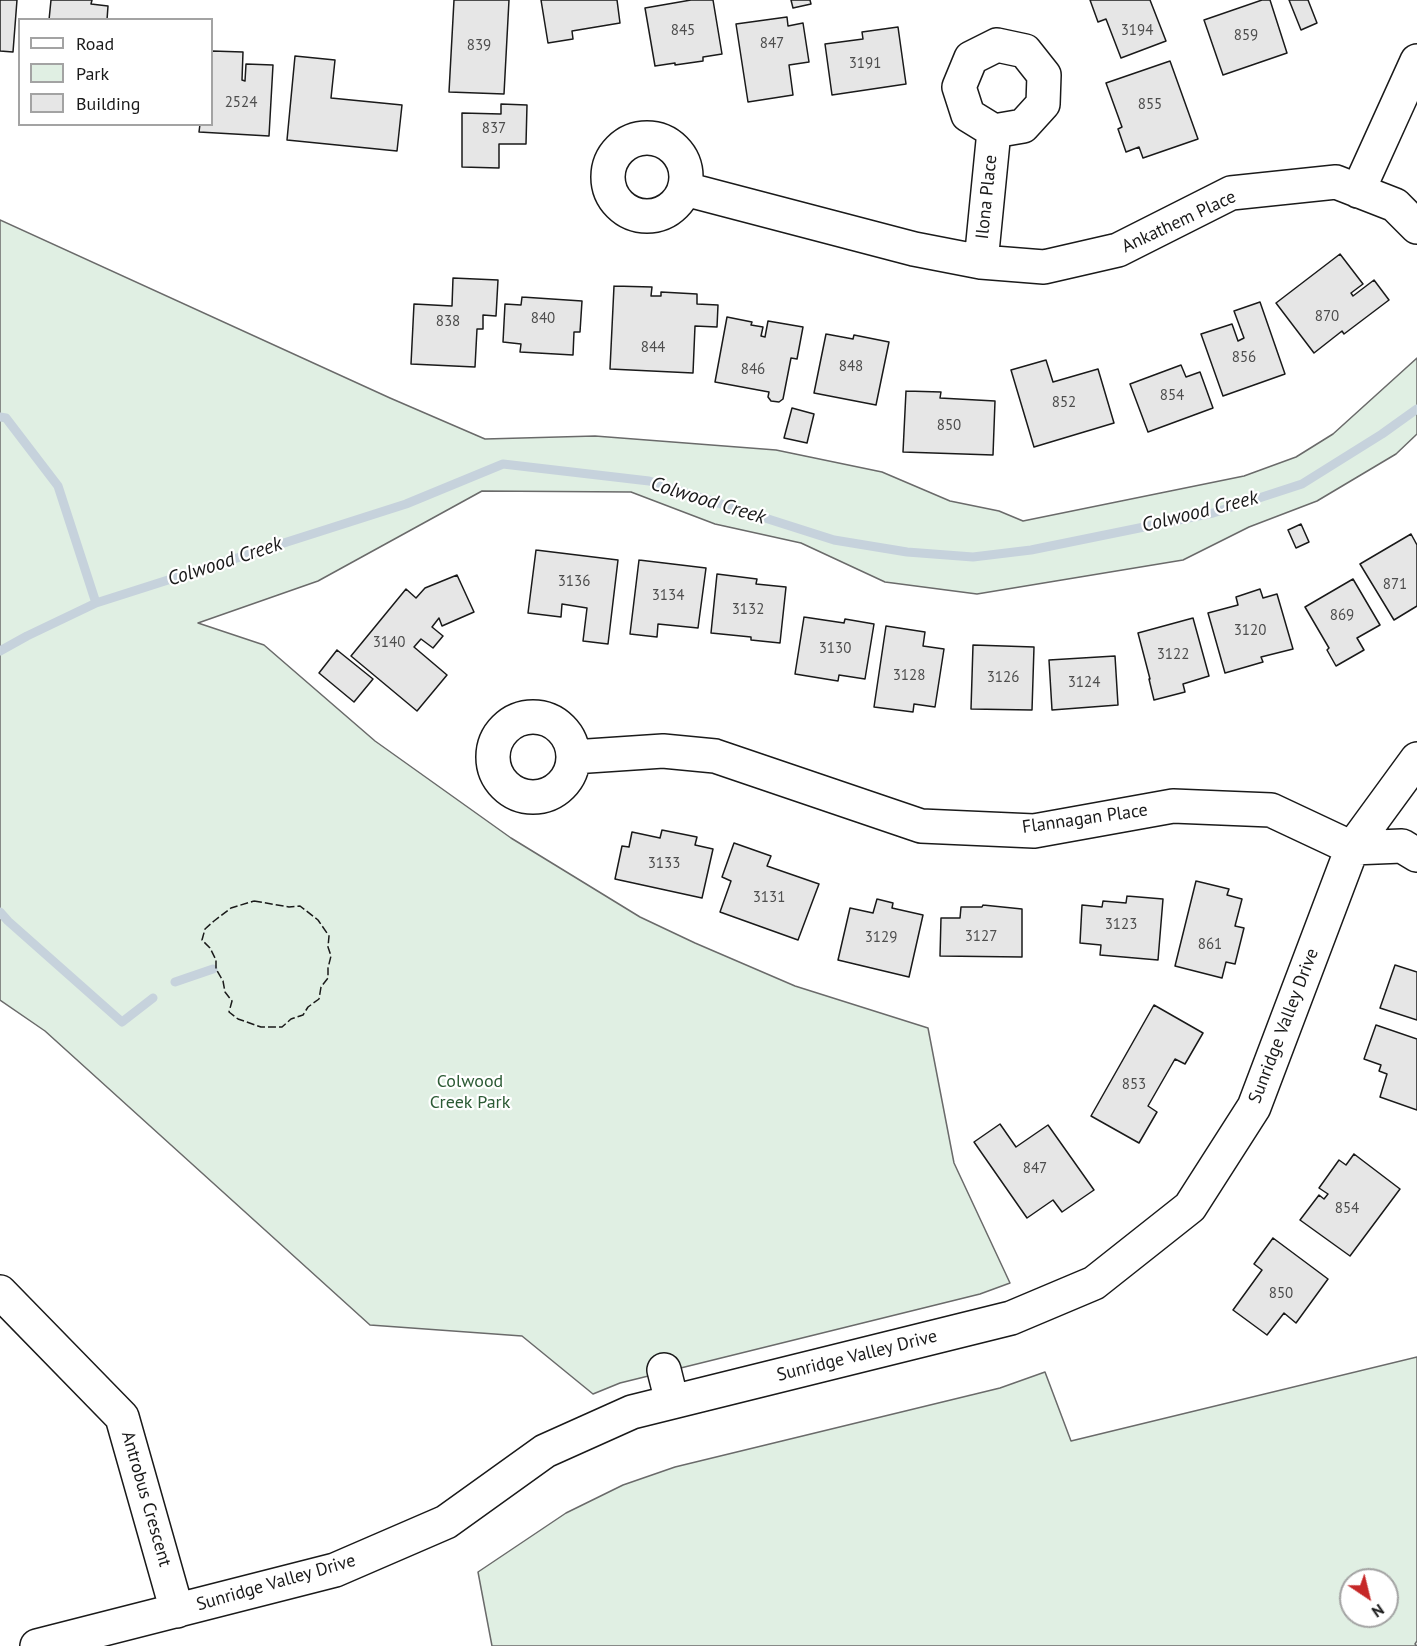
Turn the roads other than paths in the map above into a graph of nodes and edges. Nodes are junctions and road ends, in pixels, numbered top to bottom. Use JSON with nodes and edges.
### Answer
{"nodes":[{"id":1,"x":1417,"y":61,"type":"edge"},
{"id":2,"x":994,"y":131,"type":"dead end"},
{"id":3,"x":685,"y":189,"type":"dead end"},
{"id":4,"x":1358,"y":191,"type":"junction"},
{"id":5,"x":1417,"y":227,"type":"edge"},
{"id":6,"x":981,"y":262,"type":"junction"},
{"id":7,"x":573,"y":757,"type":"dead end"},
{"id":8,"x":1417,"y":759,"type":"edge"},
{"id":9,"x":1352,"y":848,"type":"junction"},
{"id":10,"x":1417,"y":855,"type":"edge"},
{"id":11,"x":0,"y":1292,"type":"edge"},
{"id":12,"x":664,"y":1370,"type":"dead end"},
{"id":13,"x":672,"y":1402,"type":"junction"},
{"id":14,"x":177,"y":1611,"type":"junction"},
{"id":15,"x":37,"y":1646,"type":"edge"}],
"edges":[{"from":1,"to":4,"type":"street"},
{"from":2,"to":6,"type":"street","name":"Ilona Place"},
{"from":3,"to":6,"type":"street","name":"Ankathem Place"},
{"from":4,"to":5,"type":"street","name":"Ankathem Place"},
{"from":4,"to":6,"type":"street","name":"Ankathem Place"},
{"from":7,"to":9,"type":"street","name":"Flannagan Place"},
{"from":8,"to":9,"type":"street","name":"Sunridge Valley Drive"},
{"from":9,"to":10,"type":"street","name":"Flannagan Place"},
{"from":9,"to":13,"type":"street","name":"Sunridge Valley Drive"},
{"from":11,"to":14,"type":"street","name":"Antrobus Crescent"},
{"from":12,"to":13,"type":"street"},
{"from":13,"to":14,"type":"street","name":"Sunridge Valley Drive"},
{"from":14,"to":15,"type":"street","name":"Sunridge Valley Drive"}]}
